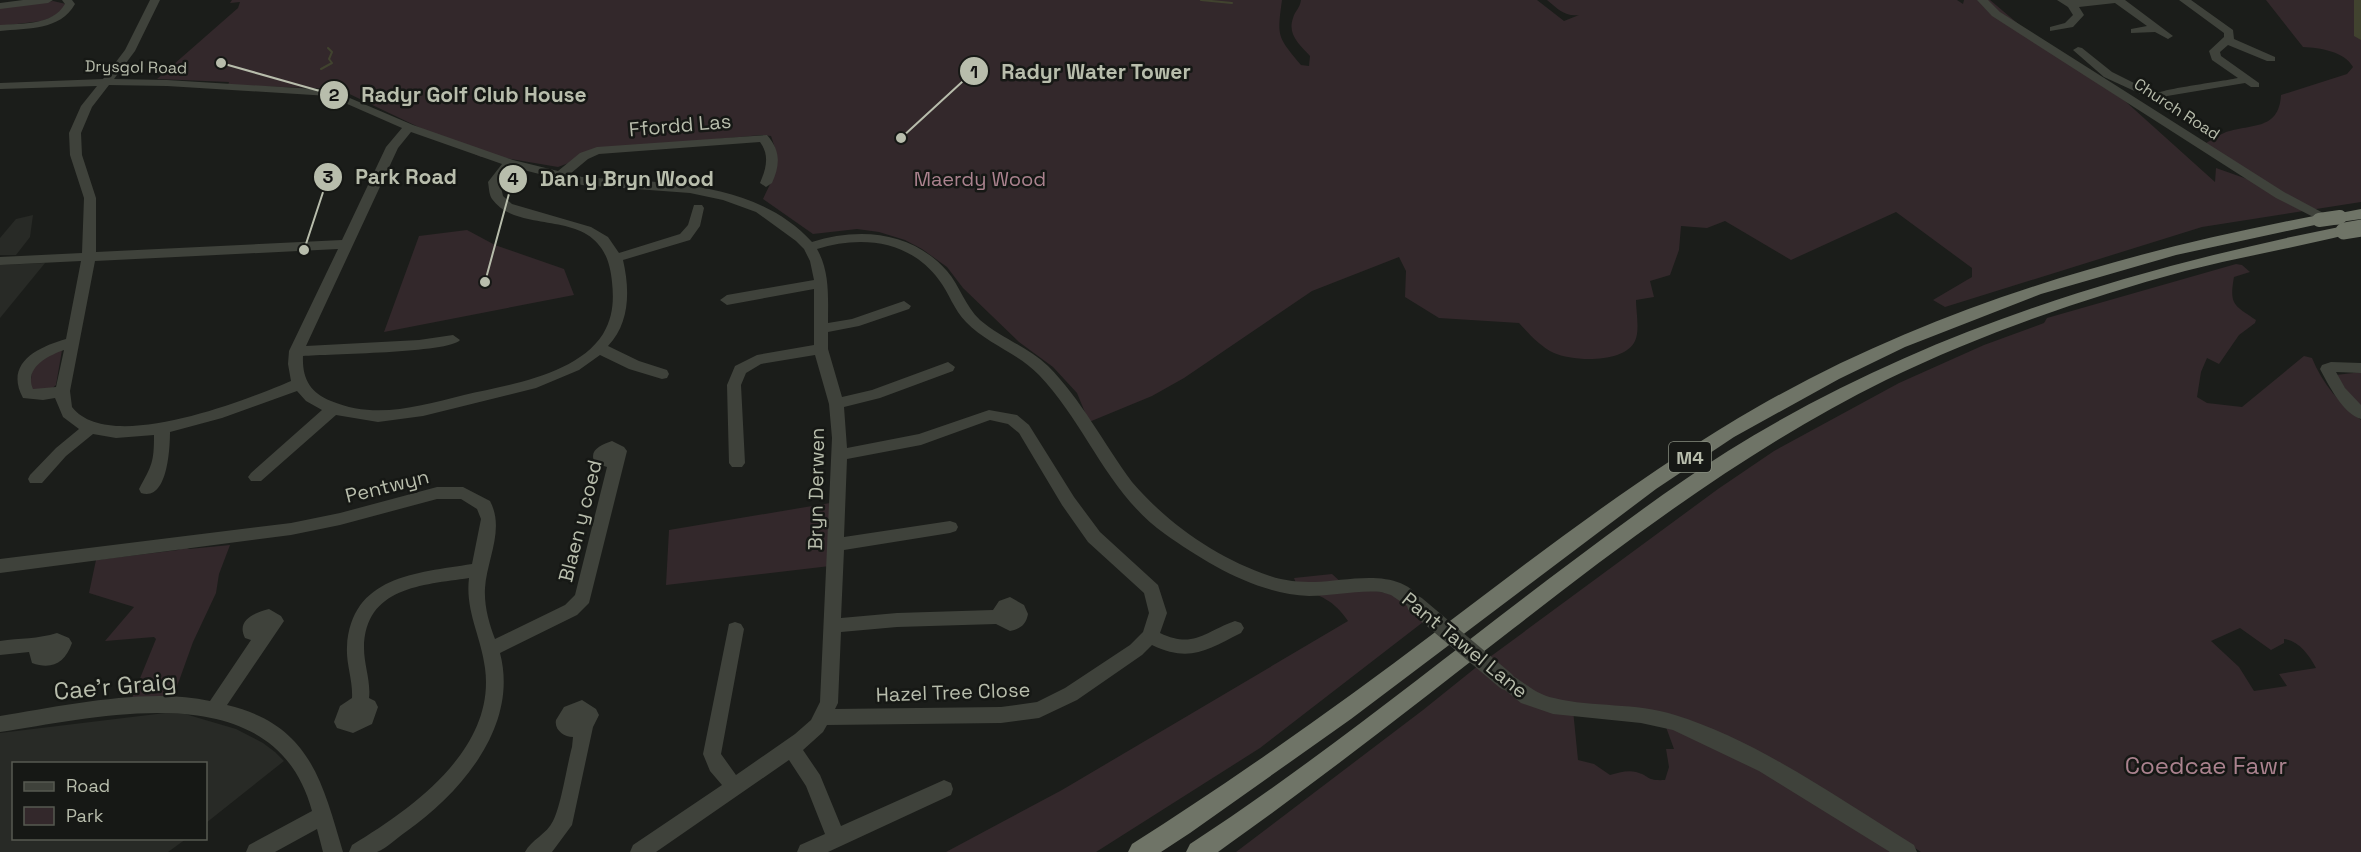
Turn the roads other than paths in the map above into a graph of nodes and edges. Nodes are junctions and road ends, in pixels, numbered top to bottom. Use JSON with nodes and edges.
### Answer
{"nodes":[{"id":1,"x":48,"y":0,"type":"edge"},
{"id":2,"x":67,"y":0,"type":"edge"},
{"id":3,"x":155,"y":0,"type":"edge"},
{"id":4,"x":1982,"y":0,"type":"edge"},
{"id":5,"x":2062,"y":0,"type":"edge"},
{"id":6,"x":2113,"y":0,"type":"edge"},
{"id":7,"x":2118,"y":0,"type":"edge"},
{"id":8,"x":2184,"y":0,"type":"edge"},
{"id":9,"x":28,"y":1,"type":"edge"},
{"id":10,"x":2072,"y":5,"type":"junction"},
{"id":11,"x":0,"y":6,"type":"edge"},
{"id":12,"x":0,"y":28,"type":"edge"},
{"id":13,"x":2158,"y":28,"type":"junction"},
{"id":14,"x":2054,"y":30,"type":"dead end"},
{"id":15,"x":2135,"y":31,"type":"dead end"},
{"id":16,"x":2168,"y":36,"type":"dead end"},
{"id":17,"x":2226,"y":40,"type":"junction"},
{"id":18,"x":2078,"y":50,"type":"dead end"},
{"id":19,"x":2271,"y":59,"type":"dead end"},
{"id":20,"x":106,"y":82,"type":"junction"},
{"id":21,"x":0,"y":86,"type":"edge"},
{"id":22,"x":409,"y":127,"type":"junction"},
{"id":23,"x":509,"y":163,"type":"junction"},
{"id":24,"x":560,"y":176,"type":"junction"},
{"id":25,"x":766,"y":183,"type":"dead end"},
{"id":26,"x":698,"y":208,"type":"dead end"},
{"id":27,"x":2361,"y":214,"type":"edge"},
{"id":28,"x":2353,"y":228,"type":"edge"},
{"id":29,"x":346,"y":244,"type":"junction"},
{"id":30,"x":809,"y":247,"type":"junction"},
{"id":31,"x":89,"y":256,"type":"junction"},
{"id":32,"x":616,"y":258,"type":"junction"},
{"id":33,"x":0,"y":261,"type":"edge"},
{"id":34,"x":821,"y":283,"type":"junction"},
{"id":35,"x":728,"y":300,"type":"dead end"},
{"id":36,"x":903,"y":306,"type":"dead end"},
{"id":37,"x":820,"y":329,"type":"junction"},
{"id":38,"x":453,"y":340,"type":"dead end"},
{"id":39,"x":72,"y":342,"type":"junction"},
{"id":40,"x":599,"y":348,"type":"junction"},
{"id":41,"x":821,"y":349,"type":"junction"},
{"id":42,"x":296,"y":351,"type":"junction"},
{"id":43,"x":948,"y":367,"type":"dead end"},
{"id":44,"x":2361,"y":368,"type":"edge"},
{"id":45,"x":662,"y":374,"type":"dead end"},
{"id":46,"x":299,"y":384,"type":"junction"},
{"id":47,"x":63,"y":391,"type":"junction"},
{"id":48,"x":836,"y":404,"type":"junction"},
{"id":49,"x":334,"y":408,"type":"junction"},
{"id":50,"x":2361,"y":414,"type":"edge"},
{"id":51,"x":162,"y":428,"type":"junction"},
{"id":52,"x":89,"y":429,"type":"junction"},
{"id":53,"x":618,"y":455,"type":"dead end"},
{"id":54,"x":840,"y":455,"type":"junction"},
{"id":55,"x":737,"y":463,"type":"dead end"},
{"id":56,"x":256,"y":477,"type":"dead end"},
{"id":57,"x":36,"y":478,"type":"dead end"},
{"id":58,"x":147,"y":489,"type":"dead end"},
{"id":59,"x":950,"y":526,"type":"dead end"},
{"id":60,"x":836,"y":545,"type":"junction"},
{"id":61,"x":0,"y":566,"type":"edge"},
{"id":62,"x":479,"y":570,"type":"junction"},
{"id":63,"x":999,"y":617,"type":"dead end"},
{"id":64,"x":832,"y":626,"type":"junction"},
{"id":65,"x":1235,"y":628,"type":"dead end"},
{"id":66,"x":735,"y":629,"type":"dead end"},
{"id":67,"x":265,"y":633,"type":"dead end"},
{"id":68,"x":1150,"y":636,"type":"junction"},
{"id":69,"x":41,"y":647,"type":"dead end"},
{"id":70,"x":0,"y":648,"type":"edge"},
{"id":71,"x":490,"y":650,"type":"junction"},
{"id":72,"x":359,"y":704,"type":"dead end"},
{"id":73,"x":213,"y":710,"type":"junction"},
{"id":74,"x":824,"y":717,"type":"junction"},
{"id":75,"x":0,"y":724,"type":"edge"},
{"id":76,"x":584,"y":725,"type":"dead end"},
{"id":77,"x":791,"y":747,"type":"junction"},
{"id":78,"x":735,"y":787,"type":"junction"},
{"id":79,"x":944,"y":789,"type":"dead end"},
{"id":80,"x":322,"y":816,"type":"junction"},
{"id":81,"x":837,"y":839,"type":"junction"},
{"id":82,"x":256,"y":852,"type":"edge"},
{"id":83,"x":333,"y":852,"type":"edge"},
{"id":84,"x":358,"y":852,"type":"edge"},
{"id":85,"x":536,"y":852,"type":"edge"},
{"id":86,"x":640,"y":852,"type":"edge"},
{"id":87,"x":807,"y":852,"type":"edge"},
{"id":88,"x":1140,"y":852,"type":"edge"},
{"id":89,"x":1198,"y":852,"type":"edge"},
{"id":90,"x":1907,"y":852,"type":"edge"}],
"edges":[{"from":1,"to":9,"type":"street"},
{"from":2,"to":12,"type":"street"},
{"from":3,"to":20,"type":"street"},
{"from":4,"to":28,"type":"street","name":"Church Road"},
{"from":5,"to":10,"type":"street"},
{"from":6,"to":10,"type":"street"},
{"from":7,"to":13,"type":"street"},
{"from":8,"to":17,"type":"street"},
{"from":9,"to":11,"type":"street"},
{"from":10,"to":14,"type":"street"},
{"from":13,"to":15,"type":"street"},
{"from":13,"to":16,"type":"street"},
{"from":17,"to":18,"type":"street"},
{"from":17,"to":19,"type":"street"},
{"from":20,"to":21,"type":"street","name":"Drysgol Road"},
{"from":20,"to":22,"type":"street","name":"Drysgol Road"},
{"from":20,"to":31,"type":"street"},
{"from":22,"to":23,"type":"street","name":"Drysgol Road"},
{"from":22,"to":29,"type":"street"},
{"from":23,"to":24,"type":"street","name":"Bryn Derwen"},
{"from":23,"to":32,"type":"street"},
{"from":24,"to":25,"type":"street","name":"Ffordd Las"},
{"from":24,"to":30,"type":"street","name":"Bryn Derwen"},
{"from":26,"to":32,"type":"street"},
{"from":27,"to":28,"type":"highway","number":"M4"},
{"from":28,"to":88,"type":"highway","number":"M4","bridge":true},
{"from":28,"to":89,"type":"highway","number":"M4"},
{"from":29,"to":31,"type":"street"},
{"from":29,"to":42,"type":"street"},
{"from":30,"to":34,"type":"street","name":"Bryn Derwen"},
{"from":30,"to":90,"type":"street","name":"Pant Tawel Lane","bridge":true},
{"from":31,"to":33,"type":"street"},
{"from":31,"to":39,"type":"street"},
{"from":32,"to":40,"type":"street"},
{"from":34,"to":35,"type":"street"},
{"from":34,"to":37,"type":"street","name":"Bryn Derwen"},
{"from":36,"to":37,"type":"street"},
{"from":37,"to":41,"type":"street","name":"Bryn Derwen"},
{"from":38,"to":42,"type":"street"},
{"from":39,"to":47,"type":"street"},
{"from":39,"to":47,"type":"street"},
{"from":40,"to":45,"type":"street"},
{"from":40,"to":49,"type":"street"},
{"from":41,"to":48,"type":"street","name":"Bryn Derwen"},
{"from":41,"to":55,"type":"street"},
{"from":42,"to":46,"type":"street"},
{"from":43,"to":48,"type":"street"},
{"from":44,"to":50,"type":"street"},
{"from":46,"to":49,"type":"street"},
{"from":46,"to":51,"type":"street"},
{"from":47,"to":52,"type":"street"},
{"from":48,"to":54,"type":"street","name":"Bryn Derwen"},
{"from":49,"to":56,"type":"street"},
{"from":51,"to":52,"type":"street"},
{"from":51,"to":58,"type":"street"},
{"from":52,"to":57,"type":"street"},
{"from":53,"to":71,"type":"street","name":"Blaen y coed"},
{"from":54,"to":60,"type":"street","name":"Bryn Derwen"},
{"from":54,"to":68,"type":"street"},
{"from":59,"to":60,"type":"street"},
{"from":60,"to":64,"type":"street","name":"Bryn Derwen"},
{"from":61,"to":62,"type":"street","name":"Pentwyn"},
{"from":62,"to":71,"type":"street","name":"Pentwyn"},
{"from":62,"to":72,"type":"street"},
{"from":63,"to":64,"type":"street"},
{"from":64,"to":74,"type":"street","name":"Bryn Derwen"},
{"from":65,"to":68,"type":"street"},
{"from":66,"to":78,"type":"street"},
{"from":67,"to":73,"type":"street"},
{"from":68,"to":74,"type":"street","name":"Hazel Tree Close"},
{"from":69,"to":70,"type":"street"},
{"from":71,"to":84,"type":"street","name":"Pentwyn"},
{"from":73,"to":75,"type":"street","name":"Cae'r Graig"},
{"from":73,"to":80,"type":"street","name":"Cae'r Graig"},
{"from":74,"to":77,"type":"street"},
{"from":76,"to":85,"type":"street"},
{"from":77,"to":78,"type":"street"},
{"from":77,"to":81,"type":"street"},
{"from":78,"to":86,"type":"street"},
{"from":79,"to":81,"type":"street"},
{"from":80,"to":82,"type":"street"},
{"from":80,"to":83,"type":"street","name":"Cae'r Graig"},
{"from":81,"to":87,"type":"street"}]}
